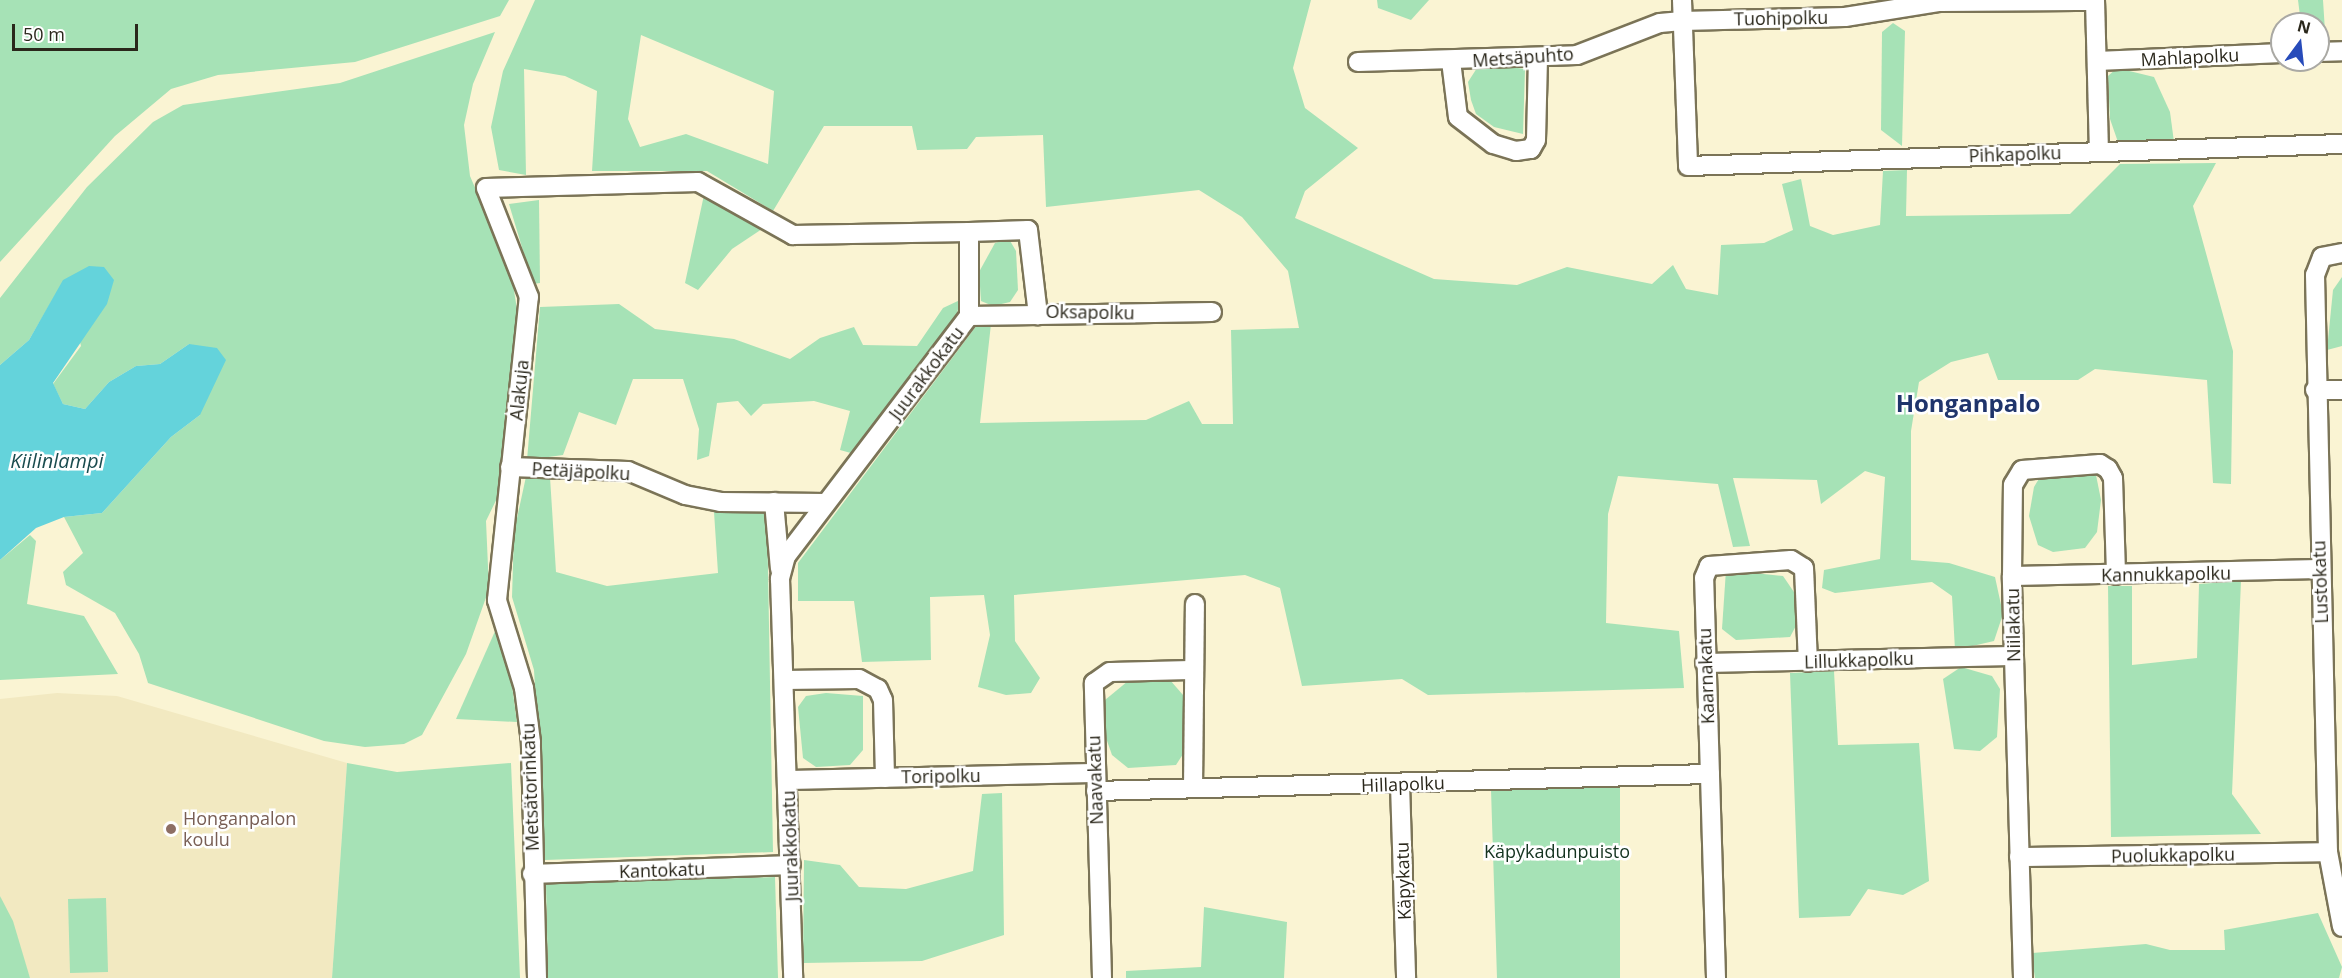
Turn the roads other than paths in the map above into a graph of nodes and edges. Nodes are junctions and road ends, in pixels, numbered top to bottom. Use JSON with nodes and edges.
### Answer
{"nodes":[{"id":1,"x":1682,"y":0,"type":"edge"},
{"id":2,"x":2095,"y":0,"type":"edge"},
{"id":3,"x":1683,"y":21,"type":"junction"},
{"id":4,"x":2270,"y":54,"type":"edge"},
{"id":5,"x":1538,"y":58,"type":"junction"},
{"id":6,"x":2097,"y":61,"type":"junction"},
{"id":7,"x":1358,"y":62,"type":"dead end"},
{"id":8,"x":1450,"y":62,"type":"junction"},
{"id":9,"x":2342,"y":144,"type":"edge"},
{"id":10,"x":2099,"y":151,"type":"junction"},
{"id":11,"x":969,"y":232,"type":"junction"},
{"id":12,"x":2342,"y":253,"type":"edge"},
{"id":13,"x":1212,"y":312,"type":"dead end"},
{"id":14,"x":1038,"y":315,"type":"junction"},
{"id":15,"x":969,"y":316,"type":"junction"},
{"id":16,"x":2315,"y":390,"type":"junction"},
{"id":17,"x":2342,"y":390,"type":"edge"},
{"id":18,"x":510,"y":467,"type":"junction"},
{"id":19,"x":774,"y":502,"type":"junction"},
{"id":20,"x":826,"y":503,"type":"junction"},
{"id":21,"x":2320,"y":569,"type":"junction"},
{"id":22,"x":2116,"y":575,"type":"junction"},
{"id":23,"x":2012,"y":576,"type":"junction"},
{"id":24,"x":780,"y":579,"type":"junction"},
{"id":25,"x":497,"y":600,"type":"joint"},
{"id":26,"x":1195,"y":604,"type":"dead end"},
{"id":27,"x":2013,"y":656,"type":"junction"},
{"id":28,"x":1808,"y":662,"type":"junction"},
{"id":29,"x":1705,"y":663,"type":"junction"},
{"id":30,"x":1191,"y":670,"type":"junction"},
{"id":31,"x":784,"y":680,"type":"junction"},
{"id":32,"x":2335,"y":753,"type":"edge"},
{"id":33,"x":1710,"y":774,"type":"junction"},
{"id":34,"x":885,"y":778,"type":"junction"},
{"id":35,"x":788,"y":780,"type":"junction"},
{"id":36,"x":1095,"y":782,"type":"junction"},
{"id":37,"x":1400,"y":784,"type":"junction"},
{"id":38,"x":1193,"y":788,"type":"junction"},
{"id":39,"x":2328,"y":852,"type":"junction"},
{"id":40,"x":2019,"y":858,"type":"junction"},
{"id":41,"x":791,"y":865,"type":"junction"},
{"id":42,"x":532,"y":874,"type":"junction"},
{"id":43,"x":2342,"y":927,"type":"edge"},
{"id":44,"x":537,"y":978,"type":"edge"},
{"id":45,"x":793,"y":978,"type":"edge"},
{"id":46,"x":1102,"y":978,"type":"edge"},
{"id":47,"x":1406,"y":978,"type":"edge"},
{"id":48,"x":1716,"y":978,"type":"edge"},
{"id":49,"x":2023,"y":978,"type":"edge"}],
"edges":[{"from":1,"to":3,"type":"street"},
{"from":2,"to":3,"type":"street","name":"Tuohipolku"},
{"from":2,"to":6,"type":"street"},
{"from":3,"to":5,"type":"street","name":"Metsäpuhto"},
{"from":3,"to":10,"type":"street","name":"Pihkapolku"},
{"from":4,"to":6,"type":"street","name":"Mahlapolku"},
{"from":5,"to":8,"type":"street","name":"Metsäpuhto"},
{"from":5,"to":8,"type":"street"},
{"from":6,"to":10,"type":"street"},
{"from":7,"to":8,"type":"street","name":"Metsäpuhto"},
{"from":9,"to":10,"type":"street","name":"Pihkapolku"},
{"from":11,"to":14,"type":"street","name":"Oksapolku"},
{"from":11,"to":15,"type":"street","name":"Juurakkokatu"},
{"from":11,"to":18,"type":"street","name":"Alakuja"},
{"from":12,"to":16,"type":"street","name":"Lustokatu"},
{"from":13,"to":14,"type":"street","name":"Oksapolku"},
{"from":14,"to":15,"type":"street"},
{"from":15,"to":20,"type":"street","name":"Juurakkokatu"},
{"from":16,"to":17,"type":"street"},
{"from":16,"to":21,"type":"street","name":"Lustokatu"},
{"from":18,"to":19,"type":"street","name":"Petäjäpolku"},
{"from":18,"to":25,"type":"street","name":"Alakuja"},
{"from":19,"to":20,"type":"street","name":"Petäjäpolku"},
{"from":19,"to":24,"type":"street"},
{"from":20,"to":24,"type":"street","name":"Juurakkokatu"},
{"from":21,"to":22,"type":"street","name":"Kannukkapolku"},
{"from":21,"to":32,"type":"street","name":"Lustokatu"},
{"from":22,"to":23,"type":"street","name":"Kannukkapolku"},
{"from":22,"to":23,"type":"street","name":"Niilakatu"},
{"from":23,"to":27,"type":"street","name":"Niilakatu"},
{"from":24,"to":31,"type":"street","name":"Juurakkokatu"},
{"from":25,"to":42,"type":"street","name":"Metsätorinkatu"},
{"from":26,"to":30,"type":"street"},
{"from":27,"to":28,"type":"street","name":"Lillukkapolku"},
{"from":27,"to":40,"type":"street","name":"Niilakatu"},
{"from":28,"to":29,"type":"street","name":"Lillukkapolku"},
{"from":28,"to":29,"type":"street","name":"Kaarnakatu"},
{"from":29,"to":33,"type":"street","name":"Kaarnakatu"},
{"from":30,"to":36,"type":"street","name":"Naavakatu"},
{"from":30,"to":38,"type":"street"},
{"from":31,"to":34,"type":"street"},
{"from":31,"to":35,"type":"street","name":"Juurakkokatu"},
{"from":32,"to":39,"type":"street","name":"Lustokatu"},
{"from":33,"to":37,"type":"street","name":"Hillapolku"},
{"from":33,"to":48,"type":"street","name":"Kaarnakatu"},
{"from":34,"to":35,"type":"street","name":"Toripolku"},
{"from":34,"to":36,"type":"street","name":"Toripolku"},
{"from":35,"to":41,"type":"street","name":"Juurakkokatu"},
{"from":36,"to":38,"type":"street","name":"Hillapolku"},
{"from":36,"to":46,"type":"street","name":"Naavakatu"},
{"from":37,"to":38,"type":"street","name":"Hillapolku"},
{"from":37,"to":47,"type":"street","name":"Käpykatu"},
{"from":39,"to":40,"type":"street","name":"Puolukkapolku"},
{"from":39,"to":43,"type":"street","name":"Lustokatu"},
{"from":40,"to":49,"type":"street","name":"Niilakatu"},
{"from":41,"to":42,"type":"street","name":"Kantokatu"},
{"from":41,"to":45,"type":"street","name":"Juurakkokatu"},
{"from":42,"to":44,"type":"street","name":"Metsätorinkatu"}]}
